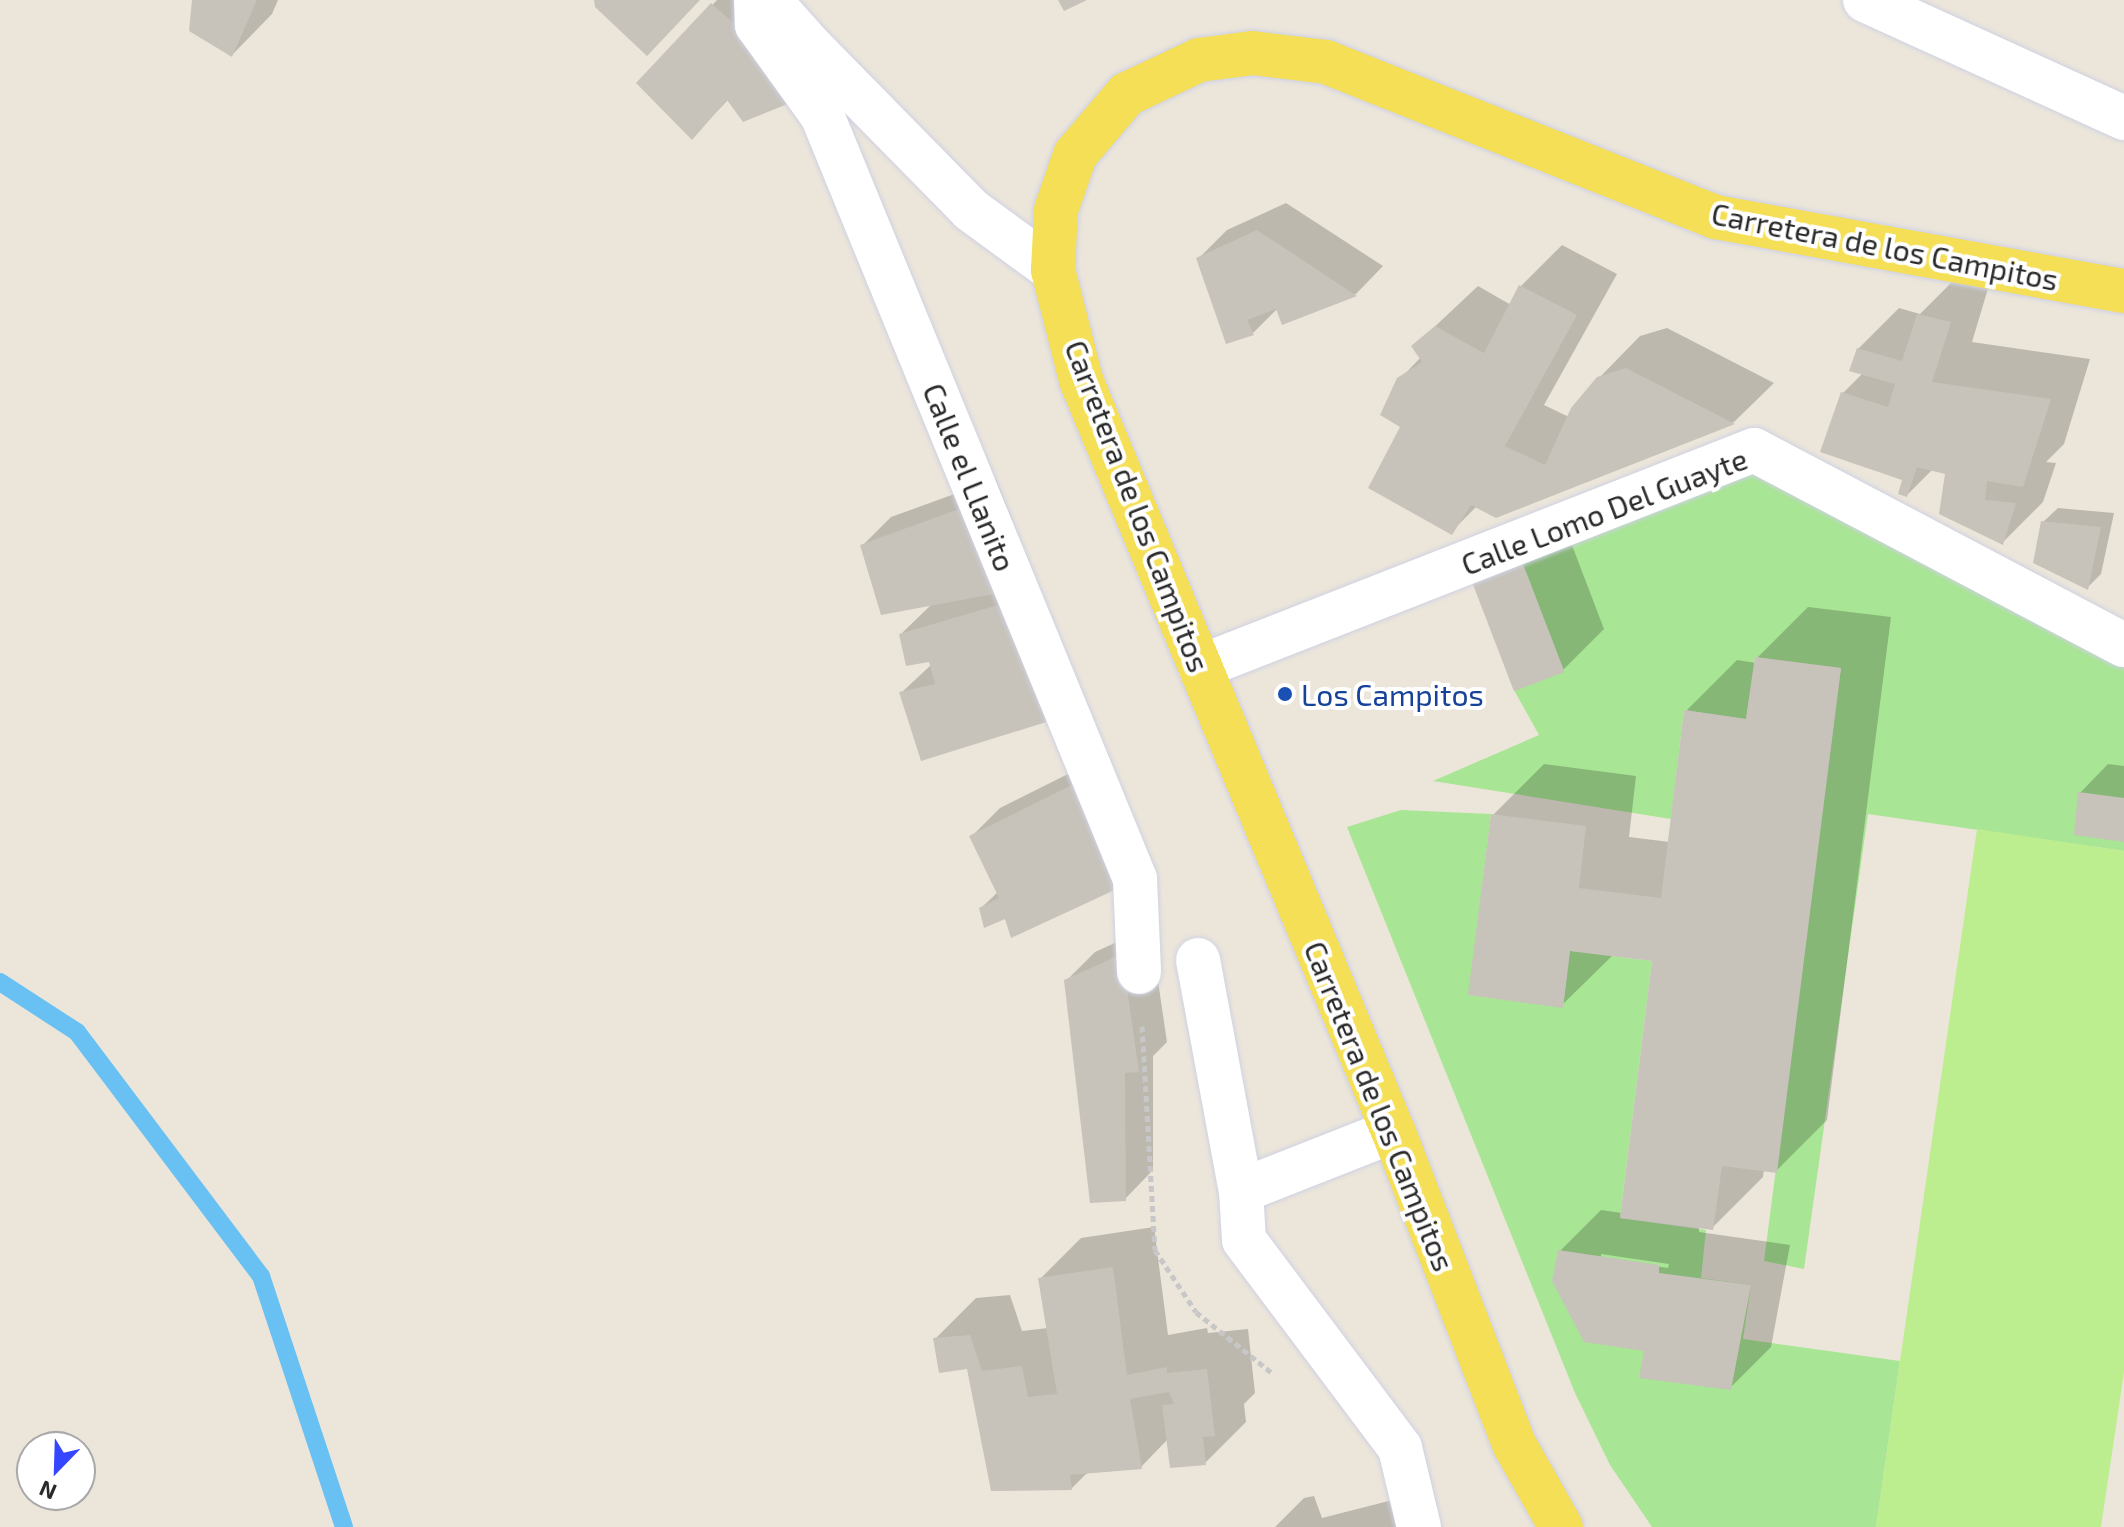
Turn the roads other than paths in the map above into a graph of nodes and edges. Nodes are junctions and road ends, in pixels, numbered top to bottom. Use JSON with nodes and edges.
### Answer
{"nodes":[{"id":1,"x":756,"y":0,"type":"edge"},
{"id":2,"x":770,"y":0,"type":"edge"},
{"id":3,"x":1865,"y":0,"type":"edge"},
{"id":4,"x":2124,"y":118,"type":"edge"},
{"id":5,"x":1053,"y":270,"type":"junction"},
{"id":6,"x":2124,"y":291,"type":"edge"},
{"id":7,"x":2124,"y":645,"type":"edge"},
{"id":8,"x":1200,"y":667,"type":"junction"},
{"id":9,"x":1198,"y":960,"type":"dead end"},
{"id":10,"x":1139,"y":972,"type":"dead end"},
{"id":11,"x":1393,"y":1131,"type":"junction"},
{"id":12,"x":1241,"y":1191,"type":"junction"},
{"id":13,"x":1419,"y":1527,"type":"edge"},
{"id":14,"x":1561,"y":1527,"type":"edge"}],
"edges":[{"from":1,"to":10,"type":"street","name":"Calle el Llanito"},
{"from":2,"to":5,"type":"street"},
{"from":3,"to":4,"type":"street"},
{"from":5,"to":6,"type":"main road","name":"Carretera de los Campitos"},
{"from":5,"to":8,"type":"main road","name":"Carretera de los Campitos"},
{"from":7,"to":8,"type":"street","name":"Calle Lomo Del Guayte"},
{"from":8,"to":11,"type":"main road","name":"Carretera de los Campitos"},
{"from":9,"to":12,"type":"street"},
{"from":11,"to":12,"type":"street"},
{"from":11,"to":14,"type":"main road","name":"Carretera de los Campitos"},
{"from":12,"to":13,"type":"street"}]}
